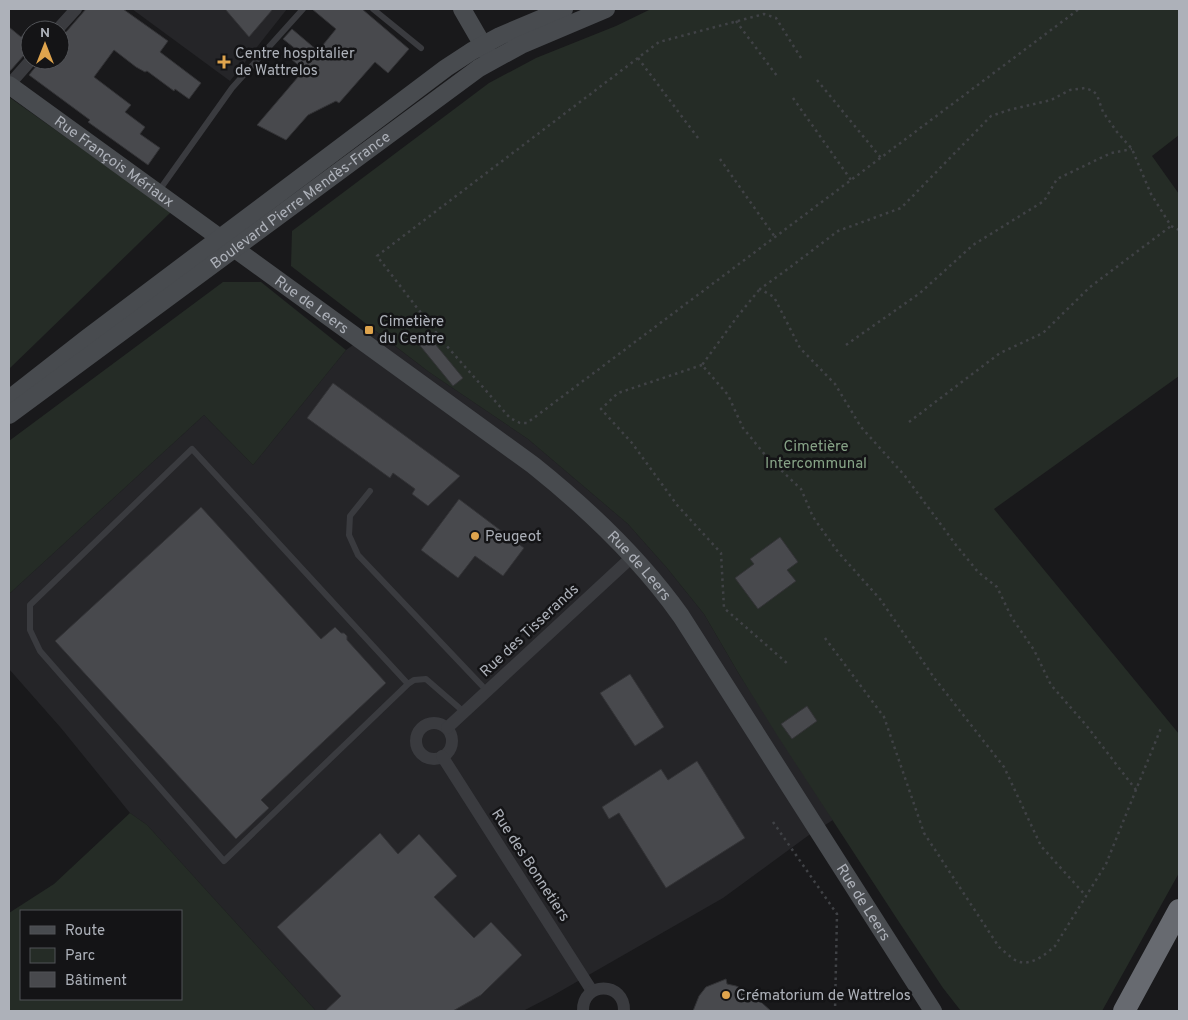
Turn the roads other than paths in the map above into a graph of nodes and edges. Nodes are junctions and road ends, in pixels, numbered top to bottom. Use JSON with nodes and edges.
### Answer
{"nodes":[{"id":1,"x":76,"y":9,"type":"edge"},
{"id":2,"x":303,"y":9,"type":"edge"},
{"id":3,"x":373,"y":9,"type":"edge"},
{"id":4,"x":462,"y":9,"type":"edge"},
{"id":5,"x":564,"y":9,"type":"edge"},
{"id":6,"x":606,"y":9,"type":"edge"},
{"id":7,"x":66,"y":20,"type":"edge"},
{"id":8,"x":483,"y":45,"type":"junction"},
{"id":9,"x":421,"y":48,"type":"dead end"},
{"id":10,"x":492,"y":60,"type":"junction"},
{"id":11,"x":22,"y":70,"type":"edge"},
{"id":12,"x":9,"y":85,"type":"edge"},
{"id":13,"x":158,"y":193,"type":"junction"},
{"id":14,"x":219,"y":238,"type":"junction"},
{"id":15,"x":234,"y":249,"type":"junction"},
{"id":16,"x":9,"y":399,"type":"edge"},
{"id":17,"x":9,"y":415,"type":"edge"},
{"id":18,"x":370,"y":491,"type":"dead end"},
{"id":19,"x":633,"y":556,"type":"junction"},
{"id":20,"x":408,"y":684,"type":"junction"},
{"id":21,"x":488,"y":691,"type":"junction"},
{"id":22,"x":464,"y":712,"type":"junction"},
{"id":23,"x":447,"y":728,"type":"junction"},
{"id":24,"x":442,"y":756,"type":"junction"},
{"id":25,"x":1179,"y":910,"type":"edge"},
{"id":26,"x":592,"y":991,"type":"junction"},
{"id":27,"x":583,"y":1011,"type":"edge"},
{"id":28,"x":624,"y":1011,"type":"edge"},
{"id":29,"x":933,"y":1011,"type":"edge"},
{"id":30,"x":1124,"y":1011,"type":"edge"}],
"edges":[{"from":1,"to":7,"type":"street"},
{"from":2,"to":13,"type":"lane"},
{"from":3,"to":9,"type":"lane"},
{"from":4,"to":8,"type":"street"},
{"from":5,"to":8,"type":"street","name":"Boulevard Pierre Mendès-France"},
{"from":6,"to":10,"type":"street","name":"Boulevard Pierre Mendès-France"},
{"from":8,"to":10,"type":"street"},
{"from":8,"to":14,"type":"street","name":"Boulevard Pierre Mendès-France"},
{"from":10,"to":15,"type":"street","name":"Boulevard Pierre Mendès-France"},
{"from":11,"to":12,"type":"street"},
{"from":12,"to":13,"type":"street","name":"Rue François Mériaux"},
{"from":13,"to":14,"type":"street","name":"Rue François Mériaux"},
{"from":14,"to":15,"type":"street","name":"Rue de Leers"},
{"from":14,"to":16,"type":"street","name":"Boulevard Pierre Mendès-France"},
{"from":15,"to":17,"type":"street","name":"Boulevard Pierre Mendès-France"},
{"from":15,"to":19,"type":"street","name":"Rue de Leers"},
{"from":18,"to":21,"type":"lane"},
{"from":19,"to":21,"type":"street","name":"Rue des Tisserands"},
{"from":19,"to":29,"type":"street","name":"Rue de Leers"},
{"from":20,"to":20,"type":"lane"},
{"from":20,"to":22,"type":"lane"},
{"from":21,"to":22,"type":"street","name":"Rue des Tisserands"},
{"from":22,"to":23,"type":"street","name":"Rue des Tisserands"},
{"from":23,"to":24,"type":"street"},
{"from":23,"to":24,"type":"street"},
{"from":24,"to":26,"type":"street","name":"Rue des Bonnetiers"},
{"from":25,"to":30,"type":"highway"},
{"from":26,"to":27,"type":"street"},
{"from":26,"to":28,"type":"street"}]}
